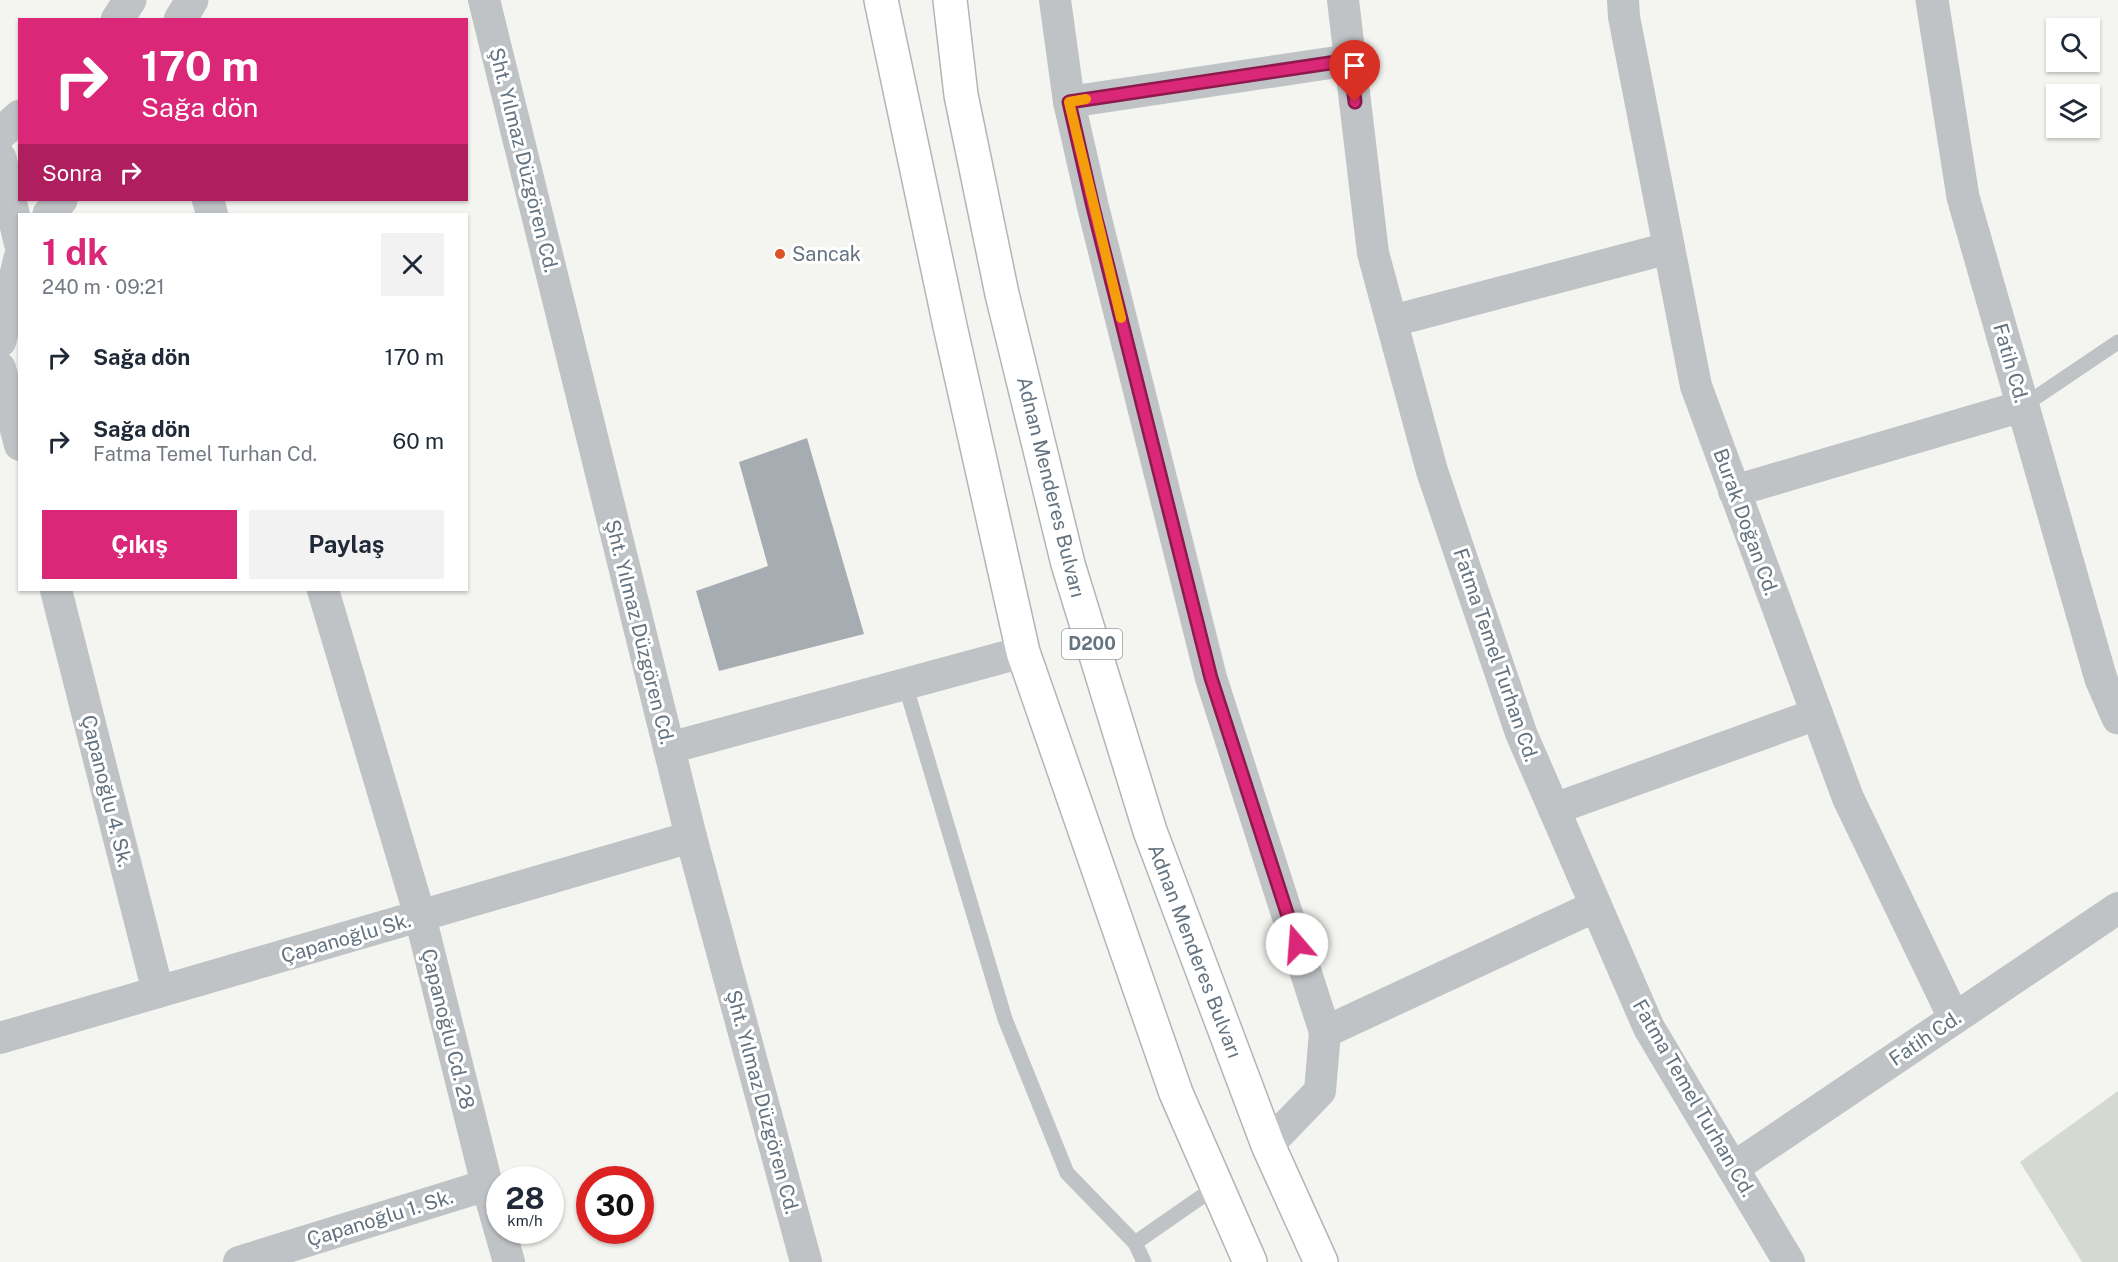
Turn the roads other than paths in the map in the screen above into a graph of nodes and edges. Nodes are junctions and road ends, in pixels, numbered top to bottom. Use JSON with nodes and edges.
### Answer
{"nodes":[{"id":1,"x":130,"y":0,"type":"edge"},
{"id":2,"x":192,"y":0,"type":"edge"},
{"id":3,"x":484,"y":0,"type":"edge"},
{"id":4,"x":881,"y":0,"type":"edge"},
{"id":5,"x":950,"y":0,"type":"edge"},
{"id":6,"x":1055,"y":0,"type":"edge"},
{"id":7,"x":1343,"y":0,"type":"edge"},
{"id":8,"x":1623,"y":0,"type":"edge"},
{"id":9,"x":1932,"y":0,"type":"edge"},
{"id":10,"x":118,"y":18,"type":"edge"},
{"id":11,"x":181,"y":18,"type":"edge"},
{"id":12,"x":1350,"y":60,"type":"junction"},
{"id":13,"x":1069,"y":102,"type":"junction"},
{"id":14,"x":18,"y":118,"type":"edge"},
{"id":15,"x":0,"y":134,"type":"edge"},
{"id":16,"x":0,"y":158,"type":"edge"},
{"id":17,"x":60,"y":201,"type":"edge"},
{"id":18,"x":51,"y":213,"type":"edge"},
{"id":19,"x":18,"y":234,"type":"edge"},
{"id":20,"x":1669,"y":248,"type":"junction"},
{"id":21,"x":18,"y":254,"type":"edge"},
{"id":22,"x":18,"y":266,"type":"edge"},
{"id":23,"x":0,"y":274,"type":"edge"},
{"id":24,"x":1392,"y":321,"type":"junction"},
{"id":25,"x":0,"y":341,"type":"edge"},
{"id":26,"x":2118,"y":342,"type":"edge"},
{"id":27,"x":0,"y":368,"type":"edge"},
{"id":28,"x":2023,"y":406,"type":"junction"},
{"id":29,"x":18,"y":437,"type":"edge"},
{"id":30,"x":1734,"y":491,"type":"junction"},
{"id":31,"x":56,"y":591,"type":"edge"},
{"id":32,"x":323,"y":591,"type":"edge"},
{"id":33,"x":1023,"y":652,"type":"junction"},
{"id":34,"x":905,"y":684,"type":"junction"},
{"id":35,"x":1817,"y":714,"type":"junction"},
{"id":36,"x":2118,"y":718,"type":"edge"},
{"id":37,"x":669,"y":748,"type":"junction"},
{"id":38,"x":1554,"y":808,"type":"junction"},
{"id":39,"x":691,"y":837,"type":"junction"},
{"id":40,"x":1596,"y":906,"type":"junction"},
{"id":41,"x":2118,"y":908,"type":"edge"},
{"id":42,"x":420,"y":916,"type":"junction"},
{"id":43,"x":158,"y":992,"type":"junction"},
{"id":44,"x":1954,"y":1018,"type":"junction"},
{"id":45,"x":1325,"y":1032,"type":"junction"},
{"id":46,"x":0,"y":1038,"type":"edge"},
{"id":47,"x":1268,"y":1145,"type":"junction"},
{"id":48,"x":1733,"y":1168,"type":"junction"},
{"id":49,"x":486,"y":1185,"type":"joint"},
{"id":50,"x":1217,"y":1186,"type":"junction"},
{"id":51,"x":1135,"y":1243,"type":"junction"},
{"id":52,"x":504,"y":1244,"type":"edge"},
{"id":53,"x":239,"y":1262,"type":"edge"},
{"id":54,"x":509,"y":1262,"type":"edge"},
{"id":55,"x":806,"y":1262,"type":"edge"},
{"id":56,"x":1144,"y":1262,"type":"edge"},
{"id":57,"x":1250,"y":1262,"type":"edge"},
{"id":58,"x":1321,"y":1262,"type":"edge"},
{"id":59,"x":1789,"y":1262,"type":"edge"}],
"edges":[{"from":1,"to":10,"type":"street"},
{"from":2,"to":11,"type":"street"},
{"from":3,"to":37,"type":"street","name":"Şht. Yılmaz Düzgören Cd."},
{"from":4,"to":33,"type":"highway"},
{"from":5,"to":47,"type":"highway","name":"Adnan Menderes Bulvarı","number":"D200"},
{"from":6,"to":13,"type":"street"},
{"from":7,"to":12,"type":"street","name":"Fatma Temel Turhan Cd."},
{"from":8,"to":20,"type":"street","name":"Burak Doğan Cd."},
{"from":9,"to":28,"type":"street","name":"Fatih Cd."},
{"from":12,"to":13,"type":"street"},
{"from":12,"to":24,"type":"street","name":"Fatma Temel Turhan Cd."},
{"from":13,"to":45,"type":"street"},
{"from":14,"to":15,"type":"street"},
{"from":16,"to":19,"type":"street"},
{"from":17,"to":18,"type":"street"},
{"from":20,"to":24,"type":"street"},
{"from":20,"to":30,"type":"street","name":"Burak Doğan Cd."},
{"from":21,"to":23,"type":"street"},
{"from":22,"to":25,"type":"street"},
{"from":24,"to":38,"type":"street","name":"Fatma Temel Turhan Cd."},
{"from":26,"to":28,"type":"lane"},
{"from":27,"to":29,"type":"street"},
{"from":28,"to":30,"type":"street"},
{"from":28,"to":36,"type":"street","name":"Fatih Cd."},
{"from":30,"to":35,"type":"street","name":"Burak Doğan Cd."},
{"from":31,"to":43,"type":"street","name":"Çapanoğlu 4. Sk."},
{"from":32,"to":42,"type":"street","name":"Çapanoğlu Cd. 28"},
{"from":33,"to":34,"type":"street"},
{"from":33,"to":50,"type":"highway"},
{"from":34,"to":37,"type":"street"},
{"from":34,"to":51,"type":"lane"},
{"from":35,"to":38,"type":"street"},
{"from":35,"to":44,"type":"street","name":"Burak Doğan Cd."},
{"from":37,"to":39,"type":"street","name":"Şht. Yılmaz Düzgören Cd."},
{"from":38,"to":40,"type":"street","name":"Fatma Temel Turhan Cd."},
{"from":39,"to":42,"type":"street","name":"Çapanoğlu Sk."},
{"from":39,"to":55,"type":"street","name":"Şht. Yılmaz Düzgören Cd."},
{"from":40,"to":45,"type":"street"},
{"from":40,"to":48,"type":"street","name":"Fatma Temel Turhan Cd."},
{"from":41,"to":44,"type":"street","name":"Fatih Cd."},
{"from":42,"to":43,"type":"street","name":"Çapanoğlu Sk."},
{"from":42,"to":49,"type":"street","name":"Çapanoğlu Cd. 28"},
{"from":43,"to":46,"type":"street","name":"Çapanoğlu Sk."},
{"from":44,"to":48,"type":"street","name":"Fatih Cd."},
{"from":45,"to":47,"type":"street"},
{"from":47,"to":58,"type":"highway","name":"Adnan Menderes Bulvarı","number":"D200"},
{"from":48,"to":59,"type":"street","name":"Fatma Temel Turhan Cd."},
{"from":49,"to":53,"type":"street","name":"Çapanoğlu 1. Sk."},
{"from":50,"to":51,"type":"lane"},
{"from":50,"to":57,"type":"highway"},
{"from":51,"to":56,"type":"lane"},
{"from":52,"to":54,"type":"street","name":"Çapanoğlu Cd. 28"}]}
